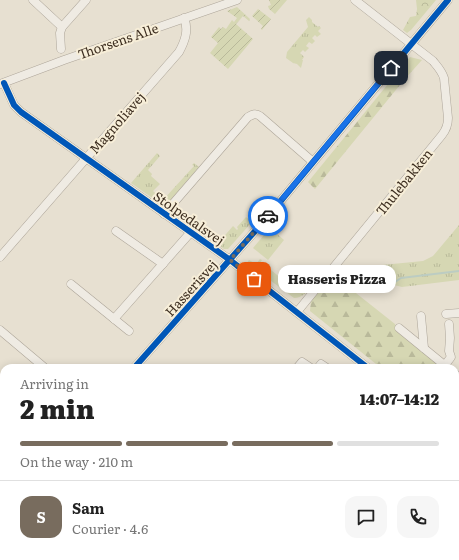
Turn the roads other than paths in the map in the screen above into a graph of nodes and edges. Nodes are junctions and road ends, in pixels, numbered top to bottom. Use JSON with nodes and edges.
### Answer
{"nodes":[{"id":1,"x":33,"y":0,"type":"edge"},
{"id":2,"x":86,"y":0,"type":"edge"},
{"id":3,"x":236,"y":0,"type":"edge"},
{"id":4,"x":355,"y":0,"type":"edge"},
{"id":5,"x":448,"y":0,"type":"edge"},
{"id":6,"x":184,"y":18,"type":"junction"},
{"id":7,"x":62,"y":27,"type":"junction"},
{"id":8,"x":411,"y":44,"type":"junction"},
{"id":9,"x":61,"y":49,"type":"dead end"},
{"id":10,"x":2,"y":84,"type":"edge"},
{"id":11,"x":86,"y":158,"type":"junction"},
{"id":12,"x":313,"y":162,"type":"junction"},
{"id":13,"x":164,"y":214,"type":"junction"},
{"id":14,"x":116,"y":231,"type":"dead end"},
{"id":15,"x":191,"y":232,"type":"junction"},
{"id":16,"x":0,"y":256,"type":"edge"},
{"id":17,"x":230,"y":260,"type":"junction"},
{"id":18,"x":163,"y":264,"type":"junction"},
{"id":19,"x":71,"y":284,"type":"dead end"},
{"id":20,"x":297,"y":312,"type":"junction"},
{"id":21,"x":459,"y":313,"type":"edge"},
{"id":22,"x":446,"y":314,"type":"dead end"},
{"id":23,"x":421,"y":316,"type":"dead end"},
{"id":24,"x":114,"y":319,"type":"junction"},
{"id":25,"x":449,"y":324,"type":"dead end"},
{"id":26,"x":399,"y":328,"type":"dead end"},
{"id":27,"x":0,"y":330,"type":"edge"},
{"id":28,"x":129,"y":331,"type":"dead end"},
{"id":29,"x":424,"y":348,"type":"junction"},
{"id":30,"x":40,"y":364,"type":"edge"},
{"id":31,"x":138,"y":364,"type":"edge"},
{"id":32,"x":363,"y":364,"type":"edge"},
{"id":33,"x":444,"y":364,"type":"edge"},
{"id":34,"x":447,"y":364,"type":"edge"}],
"edges":[{"from":1,"to":7,"type":"street"},
{"from":2,"to":7,"type":"street"},
{"from":3,"to":6,"type":"street","name":"Thorsens Alle"},
{"from":4,"to":8,"type":"street"},
{"from":5,"to":8,"type":"street","name":"Hasserisvej"},
{"from":6,"to":10,"type":"street","name":"Thorsens Alle"},
{"from":6,"to":11,"type":"street","name":"Magnoliavej"},
{"from":7,"to":9,"type":"street"},
{"from":8,"to":12,"type":"street","name":"Hasserisvej"},
{"from":8,"to":20,"type":"street","name":"Thulebakken"},
{"from":10,"to":11,"type":"street","name":"Stolpedalsvej"},
{"from":11,"to":13,"type":"street","name":"Stolpedalsvej"},
{"from":11,"to":16,"type":"street","name":"Magnoliavej"},
{"from":12,"to":13,"type":"street"},
{"from":12,"to":17,"type":"street","name":"Hasserisvej"},
{"from":13,"to":15,"type":"street","name":"Stolpedalsvej"},
{"from":14,"to":18,"type":"street"},
{"from":15,"to":17,"type":"street","name":"Stolpedalsvej"},
{"from":15,"to":18,"type":"street"},
{"from":17,"to":20,"type":"street","name":"Stolpedalsvej"},
{"from":17,"to":31,"type":"street","name":"Hasserisvej"},
{"from":18,"to":24,"type":"street"},
{"from":19,"to":24,"type":"street"},
{"from":20,"to":32,"type":"street","name":"Stolpedalsvej"},
{"from":21,"to":22,"type":"street"},
{"from":23,"to":29,"type":"street"},
{"from":24,"to":28,"type":"street"},
{"from":25,"to":34,"type":"street"},
{"from":26,"to":29,"type":"street"},
{"from":27,"to":30,"type":"street"},
{"from":29,"to":33,"type":"street"}]}
